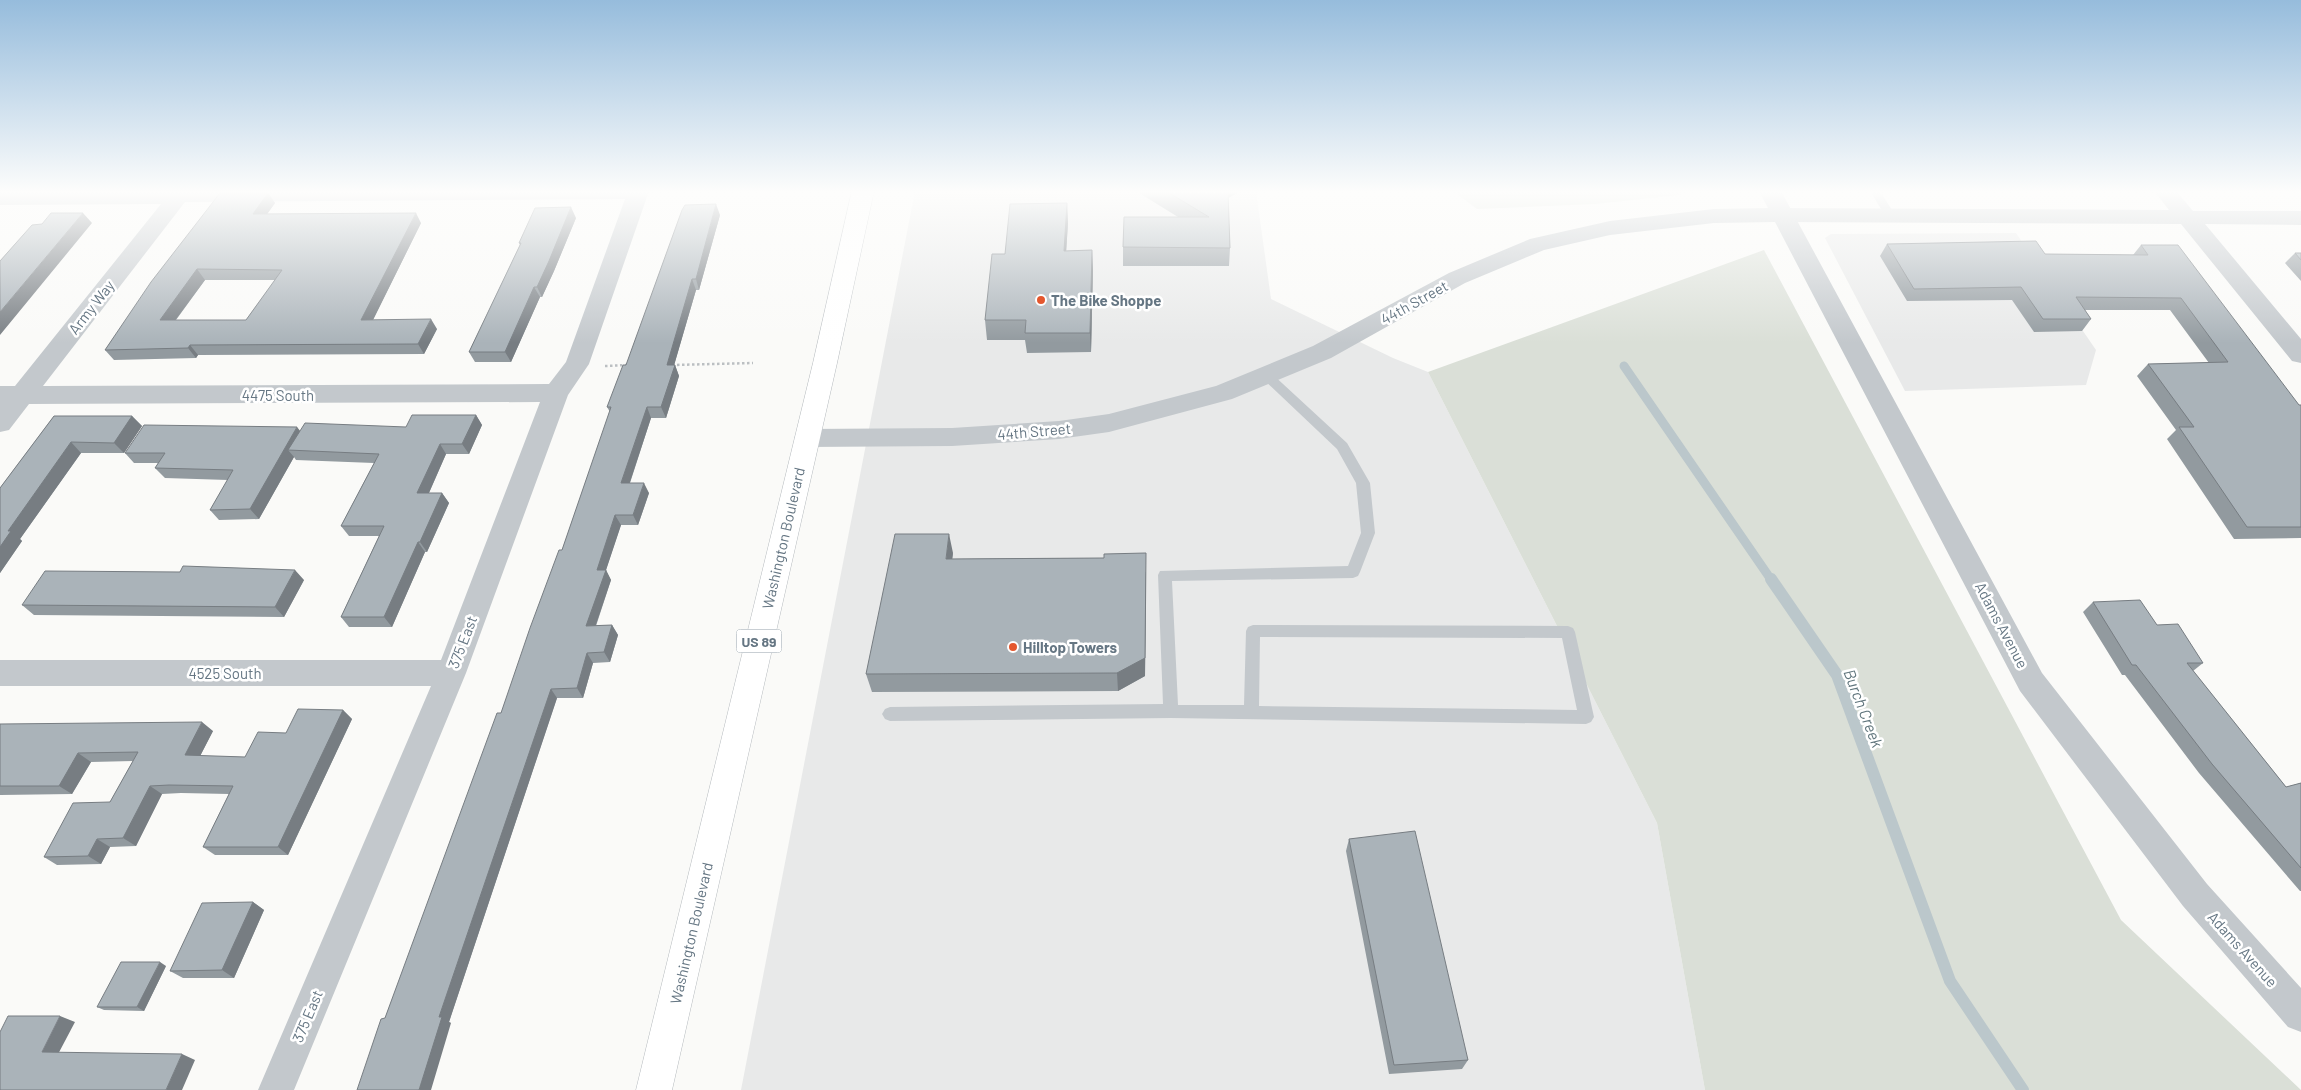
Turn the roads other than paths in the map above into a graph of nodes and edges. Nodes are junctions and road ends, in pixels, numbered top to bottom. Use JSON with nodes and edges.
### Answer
{"nodes":[{"id":1,"x":140,"y":242,"type":"edge"},
{"id":2,"x":620,"y":242,"type":"edge"},
{"id":3,"x":851,"y":242,"type":"edge"},
{"id":4,"x":1548,"y":242,"type":"edge"},
{"id":5,"x":1797,"y":242,"type":"edge"},
{"id":6,"x":2207,"y":242,"type":"edge"},
{"id":7,"x":2301,"y":355,"type":"edge"},
{"id":8,"x":1266,"y":375,"type":"junction"},
{"id":9,"x":556,"y":394,"type":"junction"},
{"id":10,"x":11,"y":395,"type":"edge"},
{"id":11,"x":0,"y":423,"type":"edge"},
{"id":12,"x":807,"y":438,"type":"junction"},
{"id":13,"x":0,"y":673,"type":"edge"},
{"id":14,"x":451,"y":673,"type":"junction"},
{"id":15,"x":1171,"y":711,"type":"junction"},
{"id":16,"x":1251,"y":712,"type":"junction"},
{"id":17,"x":890,"y":714,"type":"dead end"},
{"id":18,"x":2301,"y":1014,"type":"edge"},
{"id":19,"x":276,"y":1090,"type":"edge"},
{"id":20,"x":654,"y":1090,"type":"edge"}],
"edges":[{"from":1,"to":10,"type":"street","name":"Army Way"},
{"from":2,"to":9,"type":"street","name":"375 East"},
{"from":3,"to":12,"type":"main road","name":"Washington Boulevard","number":"US 89"},
{"from":4,"to":8,"type":"street","name":"44th Street"},
{"from":5,"to":18,"type":"street","name":"Adams Avenue"},
{"from":6,"to":7,"type":"street"},
{"from":8,"to":12,"type":"street","name":"44th Street"},
{"from":8,"to":15,"type":"lane"},
{"from":9,"to":10,"type":"street","name":"4475 South"},
{"from":9,"to":14,"type":"street","name":"375 East"},
{"from":10,"to":11,"type":"street","name":"Army Way"},
{"from":12,"to":20,"type":"main road","name":"Washington Boulevard","number":"US 89"},
{"from":13,"to":14,"type":"street","name":"4525 South"},
{"from":14,"to":19,"type":"street","name":"375 East"},
{"from":15,"to":16,"type":"lane"},
{"from":15,"to":17,"type":"lane"},
{"from":16,"to":16,"type":"lane"}]}
